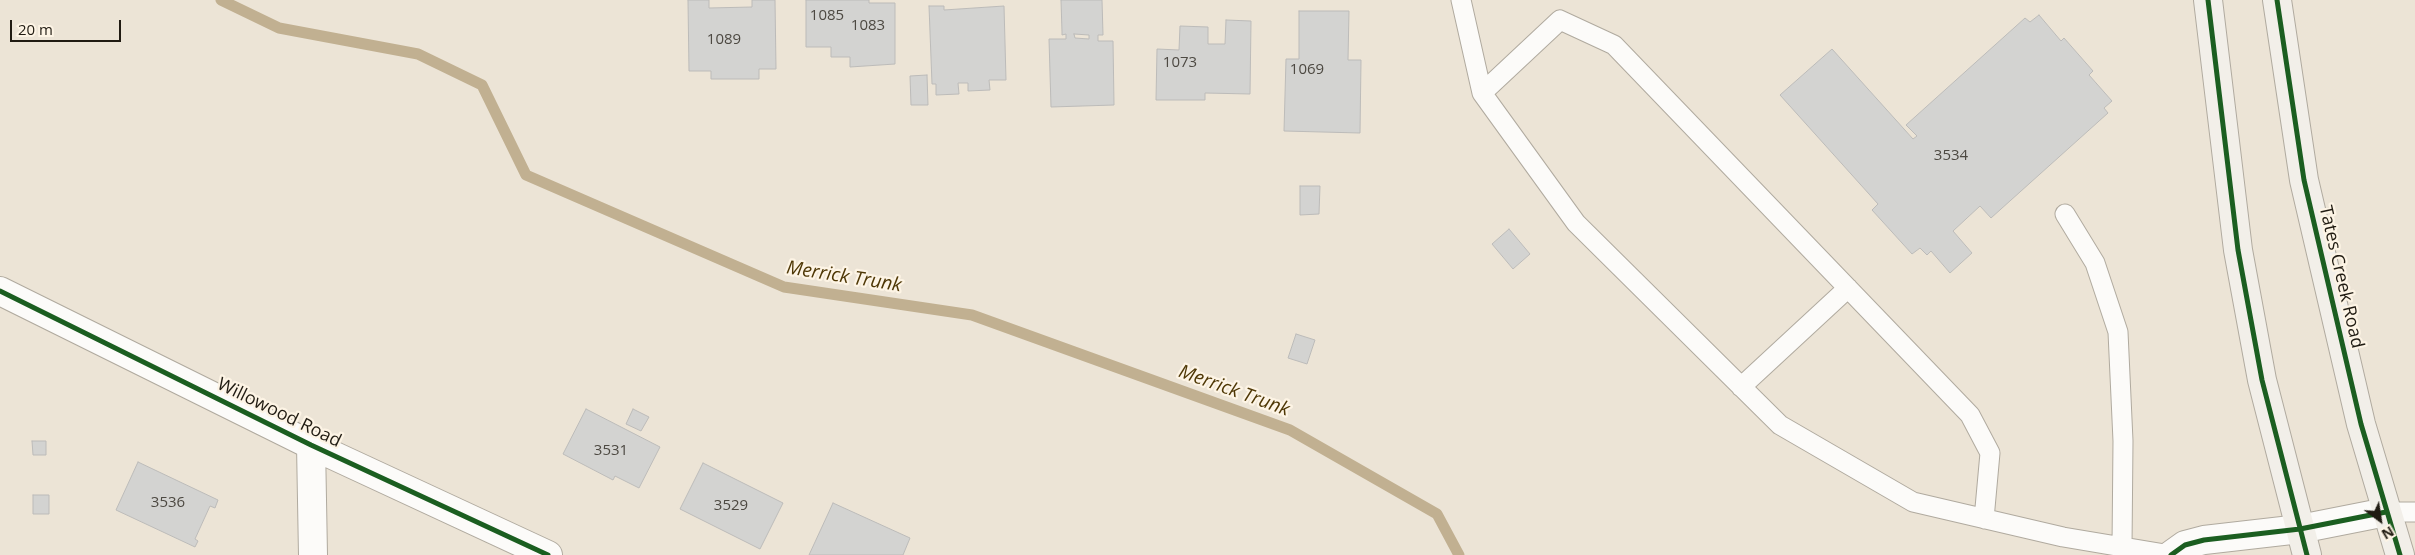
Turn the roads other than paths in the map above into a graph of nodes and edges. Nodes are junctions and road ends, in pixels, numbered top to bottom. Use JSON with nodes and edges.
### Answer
{"nodes":[{"id":1,"x":1461,"y":0,"type":"edge"},
{"id":2,"x":2208,"y":0,"type":"edge"},
{"id":3,"x":2277,"y":0,"type":"edge"},
{"id":4,"x":1482,"y":92,"type":"junction"},
{"id":5,"x":2065,"y":214,"type":"dead end"},
{"id":6,"x":1848,"y":288,"type":"junction"},
{"id":7,"x":0,"y":291,"type":"edge"},
{"id":8,"x":1741,"y":387,"type":"junction"},
{"id":9,"x":311,"y":445,"type":"junction"},
{"id":10,"x":2386,"y":512,"type":"junction"},
{"id":11,"x":2415,"y":512,"type":"edge"},
{"id":12,"x":1984,"y":519,"type":"junction"},
{"id":13,"x":2300,"y":529,"type":"junction"},
{"id":14,"x":2122,"y":547,"type":"junction"},
{"id":15,"x":313,"y":555,"type":"edge"},
{"id":16,"x":548,"y":555,"type":"edge"},
{"id":17,"x":2171,"y":555,"type":"edge"},
{"id":18,"x":2307,"y":555,"type":"edge"},
{"id":19,"x":2400,"y":555,"type":"edge"}],
"edges":[{"from":1,"to":4,"type":"lane"},
{"from":2,"to":13,"type":"main road"},
{"from":3,"to":10,"type":"main road","name":"Tates Creek Road"},
{"from":4,"to":6,"type":"lane"},
{"from":4,"to":8,"type":"lane"},
{"from":5,"to":14,"type":"lane"},
{"from":6,"to":8,"type":"lane"},
{"from":6,"to":12,"type":"lane"},
{"from":7,"to":9,"type":"street","name":"Willowood Road"},
{"from":8,"to":12,"type":"lane"},
{"from":9,"to":15,"type":"street"},
{"from":9,"to":16,"type":"street","name":"Willowood Road"},
{"from":10,"to":11,"type":"lane"},
{"from":10,"to":13,"type":"street"},
{"from":10,"to":19,"type":"main road","name":"Tates Creek Road"},
{"from":12,"to":14,"type":"lane"},
{"from":13,"to":17,"type":"street"},
{"from":13,"to":18,"type":"main road"},
{"from":14,"to":17,"type":"lane"}]}
